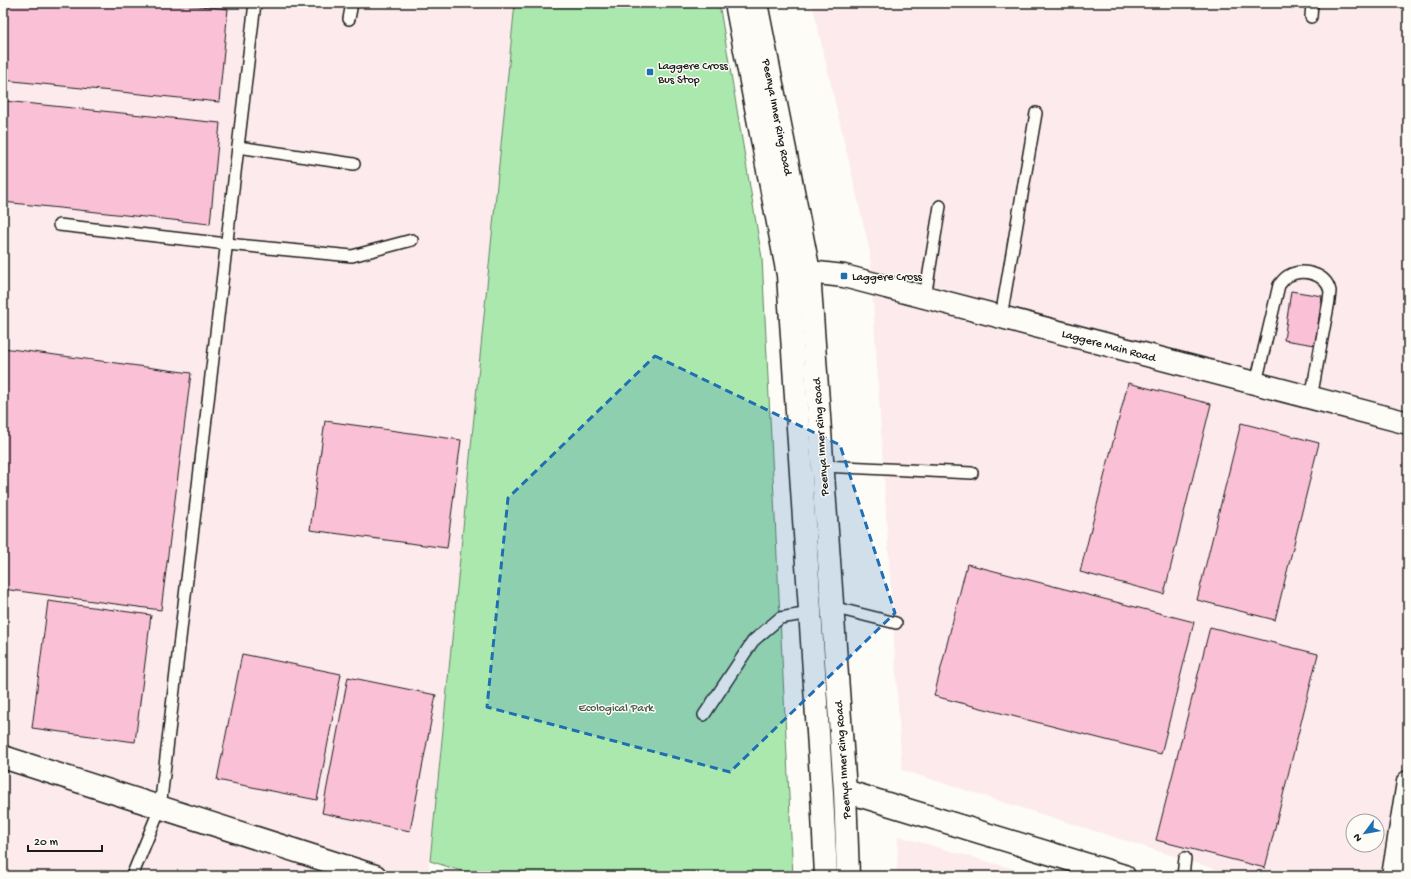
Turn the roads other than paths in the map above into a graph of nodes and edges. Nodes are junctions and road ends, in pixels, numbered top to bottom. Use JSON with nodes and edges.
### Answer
{"nodes":[{"id":1,"x":255,"y":3,"type":"edge"},
{"id":2,"x":352,"y":3,"type":"edge"},
{"id":3,"x":736,"y":3,"type":"edge"},
{"id":4,"x":756,"y":3,"type":"edge"},
{"id":5,"x":1312,"y":3,"type":"edge"},
{"id":6,"x":1311,"y":17,"type":"dead end"},
{"id":7,"x":349,"y":19,"type":"dead end"},
{"id":8,"x":1036,"y":113,"type":"dead end"},
{"id":9,"x":238,"y":147,"type":"junction"},
{"id":10,"x":354,"y":164,"type":"dead end"},
{"id":11,"x":940,"y":206,"type":"dead end"},
{"id":12,"x":59,"y":225,"type":"dead end"},
{"id":13,"x":412,"y":240,"type":"dead end"},
{"id":14,"x":227,"y":244,"type":"junction"},
{"id":15,"x":798,"y":274,"type":"junction"},
{"id":16,"x":925,"y":297,"type":"junction"},
{"id":17,"x":1001,"y":317,"type":"junction"},
{"id":18,"x":1256,"y":383,"type":"junction"},
{"id":19,"x":1311,"y":398,"type":"junction"},
{"id":20,"x":1408,"y":423,"type":"edge"},
{"id":21,"x":822,"y":466,"type":"junction"},
{"id":22,"x":972,"y":473,"type":"dead end"},
{"id":23,"x":832,"y":607,"type":"junction"},
{"id":24,"x":810,"y":613,"type":"junction"},
{"id":25,"x":896,"y":623,"type":"dead end"},
{"id":26,"x":704,"y":715,"type":"dead end"},
{"id":27,"x":3,"y":756,"type":"edge"},
{"id":28,"x":1408,"y":782,"type":"edge"},
{"id":29,"x":845,"y":791,"type":"junction"},
{"id":30,"x":1406,"y":805,"type":"edge"},
{"id":31,"x":160,"y":808,"type":"junction"},
{"id":32,"x":1185,"y":858,"type":"dead end"},
{"id":33,"x":132,"y":876,"type":"edge"},
{"id":34,"x":375,"y":876,"type":"edge"},
{"id":35,"x":826,"y":876,"type":"edge"},
{"id":36,"x":848,"y":876,"type":"edge"},
{"id":37,"x":1124,"y":876,"type":"edge"},
{"id":38,"x":1183,"y":876,"type":"edge"},
{"id":39,"x":1393,"y":876,"type":"edge"}],
"edges":[{"from":1,"to":9,"type":"lane"},
{"from":2,"to":7,"type":"lane"},
{"from":3,"to":15,"type":"main road","name":"Peenya Inner Ring Road"},
{"from":4,"to":15,"type":"main road","name":"Peenya Inner Ring Road"},
{"from":5,"to":6,"type":"lane"},
{"from":8,"to":17,"type":"lane"},
{"from":9,"to":10,"type":"lane"},
{"from":9,"to":14,"type":"lane"},
{"from":11,"to":16,"type":"lane"},
{"from":12,"to":14,"type":"lane"},
{"from":13,"to":14,"type":"lane"},
{"from":14,"to":31,"type":"lane"},
{"from":15,"to":16,"type":"main road","name":"Laggere Main Road"},
{"from":15,"to":21,"type":"main road","name":"Peenya Inner Ring Road"},
{"from":15,"to":24,"type":"main road","name":"Peenya Inner Ring Road"},
{"from":16,"to":17,"type":"main road","name":"Laggere Main Road"},
{"from":17,"to":18,"type":"main road","name":"Laggere Main Road"},
{"from":18,"to":19,"type":"main road","name":"Laggere Main Road"},
{"from":18,"to":19,"type":"lane"},
{"from":19,"to":20,"type":"main road","name":"Laggere Main Road"},
{"from":21,"to":22,"type":"lane"},
{"from":21,"to":23,"type":"main road","name":"Peenya Inner Ring Road"},
{"from":23,"to":25,"type":"lane"},
{"from":23,"to":29,"type":"main road","name":"Peenya Inner Ring Road"},
{"from":24,"to":26,"type":"lane"},
{"from":24,"to":35,"type":"main road","name":"Peenya Inner Ring Road"},
{"from":27,"to":31,"type":"main road"},
{"from":28,"to":30,"type":"main road"},
{"from":29,"to":36,"type":"main road","name":"Peenya Inner Ring Road"},
{"from":29,"to":37,"type":"main road"},
{"from":30,"to":39,"type":"main road"},
{"from":31,"to":33,"type":"lane"},
{"from":31,"to":34,"type":"main road"},
{"from":32,"to":38,"type":"lane"}]}
